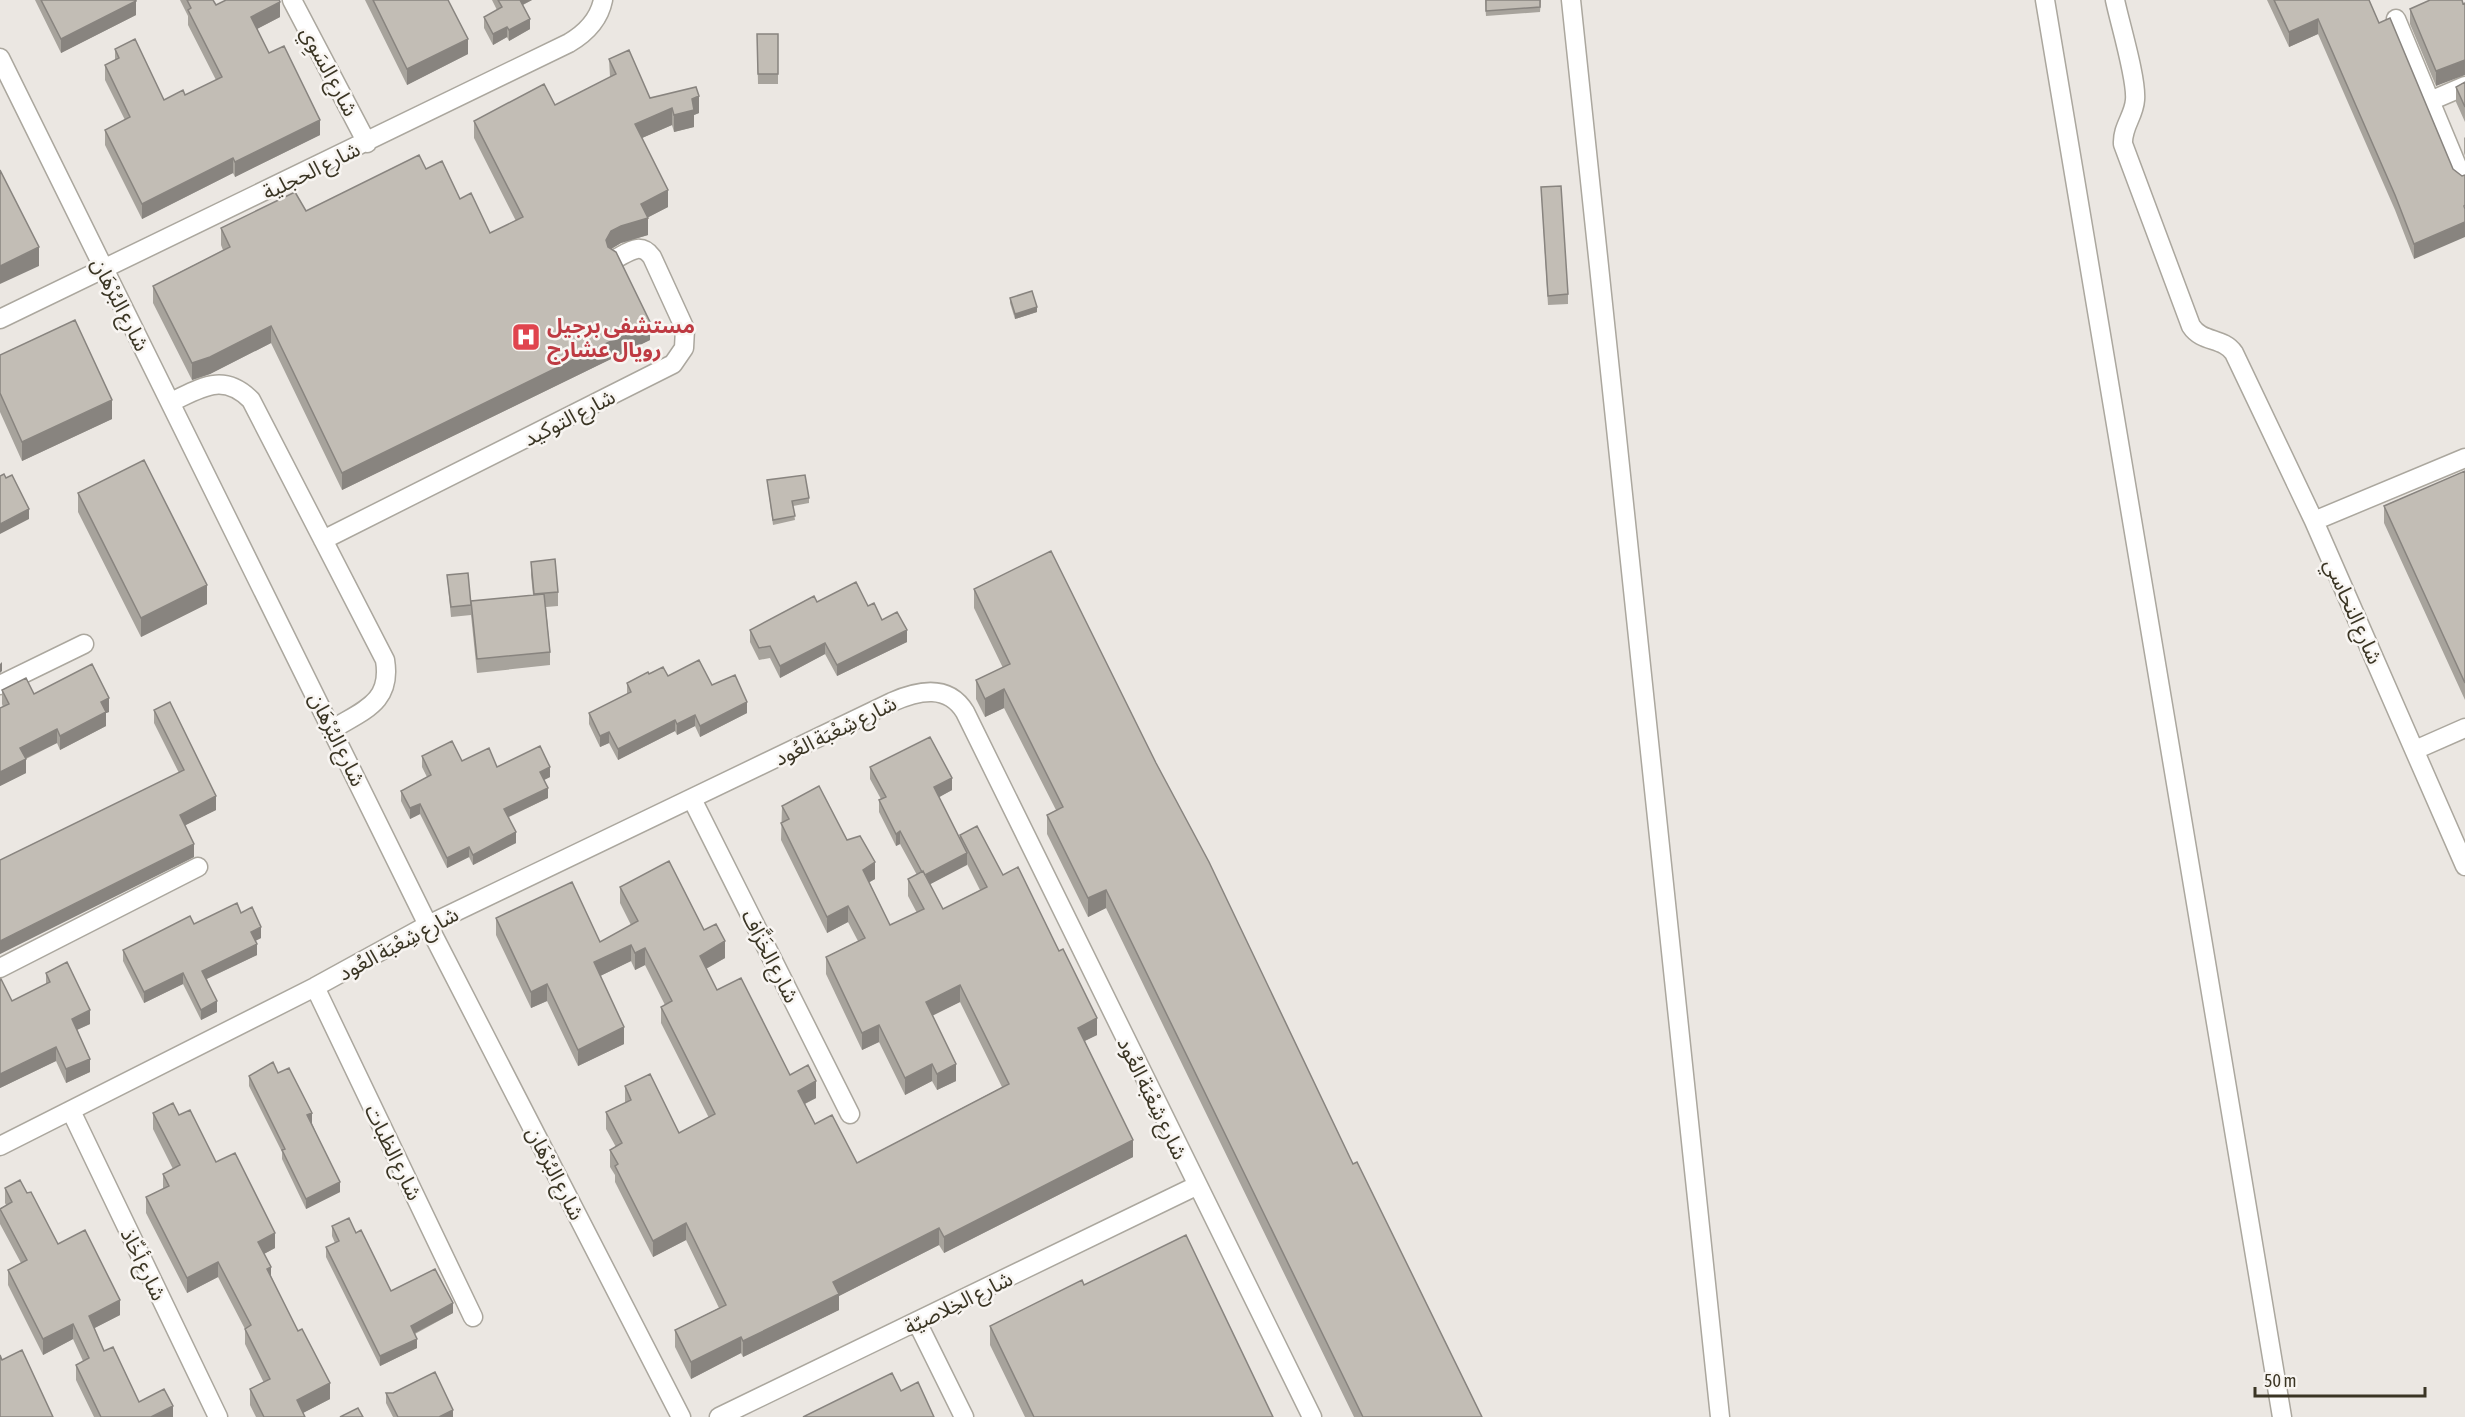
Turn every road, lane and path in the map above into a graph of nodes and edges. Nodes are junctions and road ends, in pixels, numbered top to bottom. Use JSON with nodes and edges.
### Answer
{"nodes":[{"id":1,"x":292,"y":0,"type":"edge"},
{"id":2,"x":603,"y":0,"type":"edge"},
{"id":3,"x":1571,"y":0,"type":"edge"},
{"id":4,"x":2045,"y":0,"type":"edge"},
{"id":5,"x":2115,"y":0,"type":"edge"},
{"id":6,"x":2396,"y":19,"type":"dead end"},
{"id":7,"x":0,"y":58,"type":"edge"},
{"id":8,"x":2465,"y":86,"type":"edge"},
{"id":9,"x":2430,"y":101,"type":"junction"},
{"id":10,"x":367,"y":143,"type":"junction"},
{"id":11,"x":2463,"y":180,"type":"edge"},
{"id":12,"x":618,"y":258,"type":"edge"},
{"id":13,"x":103,"y":270,"type":"junction"},
{"id":14,"x":0,"y":319,"type":"edge"},
{"id":15,"x":171,"y":402,"type":"junction"},
{"id":16,"x":2465,"y":458,"type":"edge"},
{"id":17,"x":2314,"y":521,"type":"junction"},
{"id":18,"x":323,"y":540,"type":"junction"},
{"id":19,"x":84,"y":644,"type":"dead end"},
{"id":20,"x":0,"y":685,"type":"edge"},
{"id":21,"x":2465,"y":728,"type":"edge"},
{"id":22,"x":333,"y":729,"type":"junction"},
{"id":23,"x":2415,"y":750,"type":"junction"},
{"id":24,"x":692,"y":799,"type":"junction"},
{"id":25,"x":2465,"y":866,"type":"edge"},
{"id":26,"x":198,"y":867,"type":"dead end"},
{"id":27,"x":428,"y":926,"type":"junction"},
{"id":28,"x":0,"y":968,"type":"edge"},
{"id":29,"x":315,"y":987,"type":"junction"},
{"id":30,"x":71,"y":1111,"type":"junction"},
{"id":31,"x":850,"y":1114,"type":"dead end"},
{"id":32,"x":0,"y":1146,"type":"edge"},
{"id":33,"x":1196,"y":1186,"type":"junction"},
{"id":34,"x":473,"y":1317,"type":"dead end"},
{"id":35,"x":917,"y":1322,"type":"junction"},
{"id":36,"x":218,"y":1417,"type":"edge"},
{"id":37,"x":681,"y":1417,"type":"edge"},
{"id":38,"x":719,"y":1417,"type":"edge"},
{"id":39,"x":964,"y":1417,"type":"edge"},
{"id":40,"x":1312,"y":1417,"type":"edge"},
{"id":41,"x":1720,"y":1417,"type":"edge"},
{"id":42,"x":2282,"y":1417,"type":"edge"}],
"edges":[{"from":1,"to":10,"type":"street","name":"شارع السَوِي"},
{"from":2,"to":10,"type":"street","name":"شارع الحجلية"},
{"from":3,"to":41,"type":"street"},
{"from":4,"to":42,"type":"street"},
{"from":5,"to":17,"type":"street","name":"شارع النحاسي"},
{"from":6,"to":9,"type":"street"},
{"from":7,"to":13,"type":"street","name":"شارع البُرْهَان"},
{"from":8,"to":9,"type":"street"},
{"from":9,"to":11,"type":"street"},
{"from":10,"to":13,"type":"street","name":"شارع الحجلية"},
{"from":12,"to":18,"type":"street","name":"شارع التوكيد"},
{"from":13,"to":14,"type":"street","name":"شارع الحجلية"},
{"from":13,"to":15,"type":"street","name":"شارع البُرْهَان"},
{"from":15,"to":18,"type":"street"},
{"from":15,"to":22,"type":"street","name":"شارع البُرْهَان"},
{"from":16,"to":17,"type":"street"},
{"from":17,"to":23,"type":"street","name":"شارع النحاسي"},
{"from":18,"to":22,"type":"street"},
{"from":19,"to":20,"type":"street"},
{"from":21,"to":23,"type":"street"},
{"from":22,"to":27,"type":"street","name":"شارع البُرْهَان"},
{"from":23,"to":25,"type":"street","name":"شارع النحاسي"},
{"from":24,"to":27,"type":"street","name":"شارع شِعْبَة العُود"},
{"from":24,"to":31,"type":"street","name":"شارع الخَزَّاف"},
{"from":24,"to":33,"type":"street","name":"شارع شِعْبَة العُود"},
{"from":26,"to":28,"type":"street"},
{"from":27,"to":29,"type":"street","name":"شارع شِعْبَة العُود"},
{"from":27,"to":37,"type":"street","name":"شارع البُرْهَان"},
{"from":29,"to":30,"type":"street","name":"شارع شِعْبَة العُود"},
{"from":29,"to":34,"type":"street","name":"شارع الظبات"},
{"from":30,"to":32,"type":"street","name":"شارع شِعْبَة العُود"},
{"from":30,"to":36,"type":"street","name":"شارع أخّاذ"},
{"from":33,"to":35,"type":"street","name":"شارع الخِلاصيّة"},
{"from":33,"to":40,"type":"street","name":"شارع شِعْبَة العُود"},
{"from":35,"to":38,"type":"street","name":"شارع الخِلاصيّة"},
{"from":35,"to":39,"type":"street"}]}
